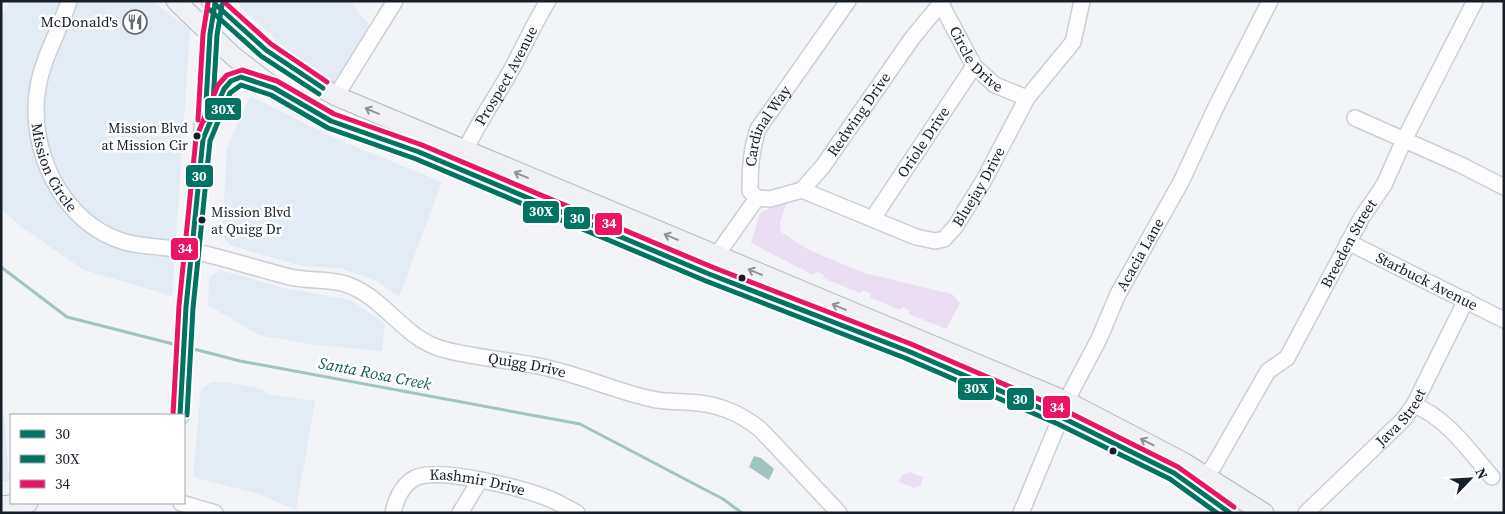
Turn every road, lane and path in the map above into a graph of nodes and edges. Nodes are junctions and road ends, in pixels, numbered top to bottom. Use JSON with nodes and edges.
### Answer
{"nodes":[{"id":1,"x":69,"y":1,"type":"edge"},
{"id":2,"x":176,"y":1,"type":"edge"},
{"id":3,"x":395,"y":1,"type":"edge"},
{"id":4,"x":548,"y":1,"type":"edge"},
{"id":5,"x":848,"y":1,"type":"edge"},
{"id":6,"x":1082,"y":1,"type":"edge"},
{"id":7,"x":1270,"y":1,"type":"edge"},
{"id":8,"x":1475,"y":1,"type":"edge"},
{"id":9,"x":214,"y":2,"type":"edge"},
{"id":10,"x":942,"y":3,"type":"edge"},
{"id":11,"x":210,"y":34,"type":"junction"},
{"id":12,"x":974,"y":66,"type":"junction"},
{"id":13,"x":274,"y":88,"type":"junction"},
{"id":14,"x":336,"y":96,"type":"junction"},
{"id":15,"x":1027,"y":98,"type":"junction"},
{"id":16,"x":1355,"y":118,"type":"dead end"},
{"id":17,"x":203,"y":139,"type":"junction"},
{"id":18,"x":1404,"y":140,"type":"junction"},
{"id":19,"x":465,"y":151,"type":"junction"},
{"id":20,"x":1504,"y":187,"type":"edge"},
{"id":21,"x":802,"y":190,"type":"junction"},
{"id":22,"x":757,"y":198,"type":"junction"},
{"id":23,"x":873,"y":218,"type":"junction"},
{"id":24,"x":1348,"y":242,"type":"junction"},
{"id":25,"x":192,"y":251,"type":"junction"},
{"id":26,"x":716,"y":256,"type":"junction"},
{"id":27,"x":709,"y":274,"type":"junction"},
{"id":28,"x":1466,"y":300,"type":"junction"},
{"id":29,"x":1504,"y":320,"type":"edge"},
{"id":30,"x":1414,"y":405,"type":"junction"},
{"id":31,"x":180,"y":406,"type":"edge"},
{"id":32,"x":1065,"y":410,"type":"junction"},
{"id":33,"x":1205,"y":475,"type":"junction"},
{"id":34,"x":1492,"y":477,"type":"dead end"},
{"id":35,"x":480,"y":480,"type":"junction"},
{"id":36,"x":19,"y":504,"type":"edge"},
{"id":37,"x":184,"y":504,"type":"edge"},
{"id":38,"x":1,"y":506,"type":"edge"},
{"id":39,"x":215,"y":513,"type":"edge"},
{"id":40,"x":393,"y":513,"type":"edge"},
{"id":41,"x":460,"y":513,"type":"edge"},
{"id":42,"x":577,"y":513,"type":"edge"},
{"id":43,"x":839,"y":513,"type":"edge"},
{"id":44,"x":1021,"y":513,"type":"edge"},
{"id":45,"x":1230,"y":513,"type":"edge"},
{"id":46,"x":1264,"y":513,"type":"edge"},
{"id":47,"x":1306,"y":513,"type":"edge"}],
"edges":[{"from":1,"to":25,"type":"street","name":"Mission Circle"},
{"from":2,"to":11,"type":"main road"},
{"from":3,"to":14,"type":"street"},
{"from":4,"to":19,"type":"street","name":"Prospect Avenue"},
{"from":5,"to":22,"type":"street","name":"Cardinal Way"},
{"from":6,"to":15,"type":"street","name":"Bluejay Drive"},
{"from":7,"to":32,"type":"street","name":"Acacia Lane"},
{"from":8,"to":18,"type":"street","name":"Breeden Street"},
{"from":9,"to":11,"type":"main road"},
{"from":9,"to":14,"type":"main road"},
{"from":10,"to":12,"type":"street","name":"Circle Drive"},
{"from":10,"to":21,"type":"street","name":"Redwing Drive"},
{"from":11,"to":13,"type":"main road"},
{"from":11,"to":17,"type":"main road"},
{"from":12,"to":15,"type":"street","name":"Circle Drive"},
{"from":12,"to":23,"type":"street","name":"Oriole Drive"},
{"from":13,"to":17,"type":"main road"},
{"from":13,"to":27,"type":"main road"},
{"from":19,"to":14,"type":"main road","one_way":true},
{"from":15,"to":23,"type":"street","name":"Bluejay Drive"},
{"from":16,"to":18,"type":"street"},
{"from":17,"to":25,"type":"main road"},
{"from":18,"to":20,"type":"street"},
{"from":18,"to":24,"type":"street","name":"Breeden Street"},
{"from":26,"to":19,"type":"main road","one_way":true},
{"from":21,"to":22,"type":"street"},
{"from":21,"to":23,"type":"street","name":"Bluejay Drive"},
{"from":22,"to":26,"type":"street"},
{"from":24,"to":28,"type":"street","name":"Starbuck Avenue"},
{"from":24,"to":33,"type":"street","name":"Breeden Street"},
{"from":25,"to":31,"type":"main road"},
{"from":25,"to":43,"type":"street","name":"Quigg Drive"},
{"from":26,"to":27,"type":"main road"},
{"from":32,"to":26,"type":"main road","one_way":true},
{"from":27,"to":32,"type":"main road"},
{"from":28,"to":29,"type":"street","name":"Starbuck Avenue"},
{"from":28,"to":30,"type":"street","name":"Java Street"},
{"from":30,"to":34,"type":"street"},
{"from":30,"to":47,"type":"street","name":"Java Street"},
{"from":33,"to":32,"type":"main road","one_way":true},
{"from":32,"to":44,"type":"street","name":"Acacia Lane"},
{"from":32,"to":45,"type":"main road"},
{"from":33,"to":46,"type":"main road"},
{"from":35,"to":40,"type":"street","name":"Kashmir Drive"},
{"from":35,"to":41,"type":"street"},
{"from":35,"to":42,"type":"street","name":"Kashmir Drive"},
{"from":36,"to":38,"type":"main road"},
{"from":37,"to":39,"type":"street"}]}
